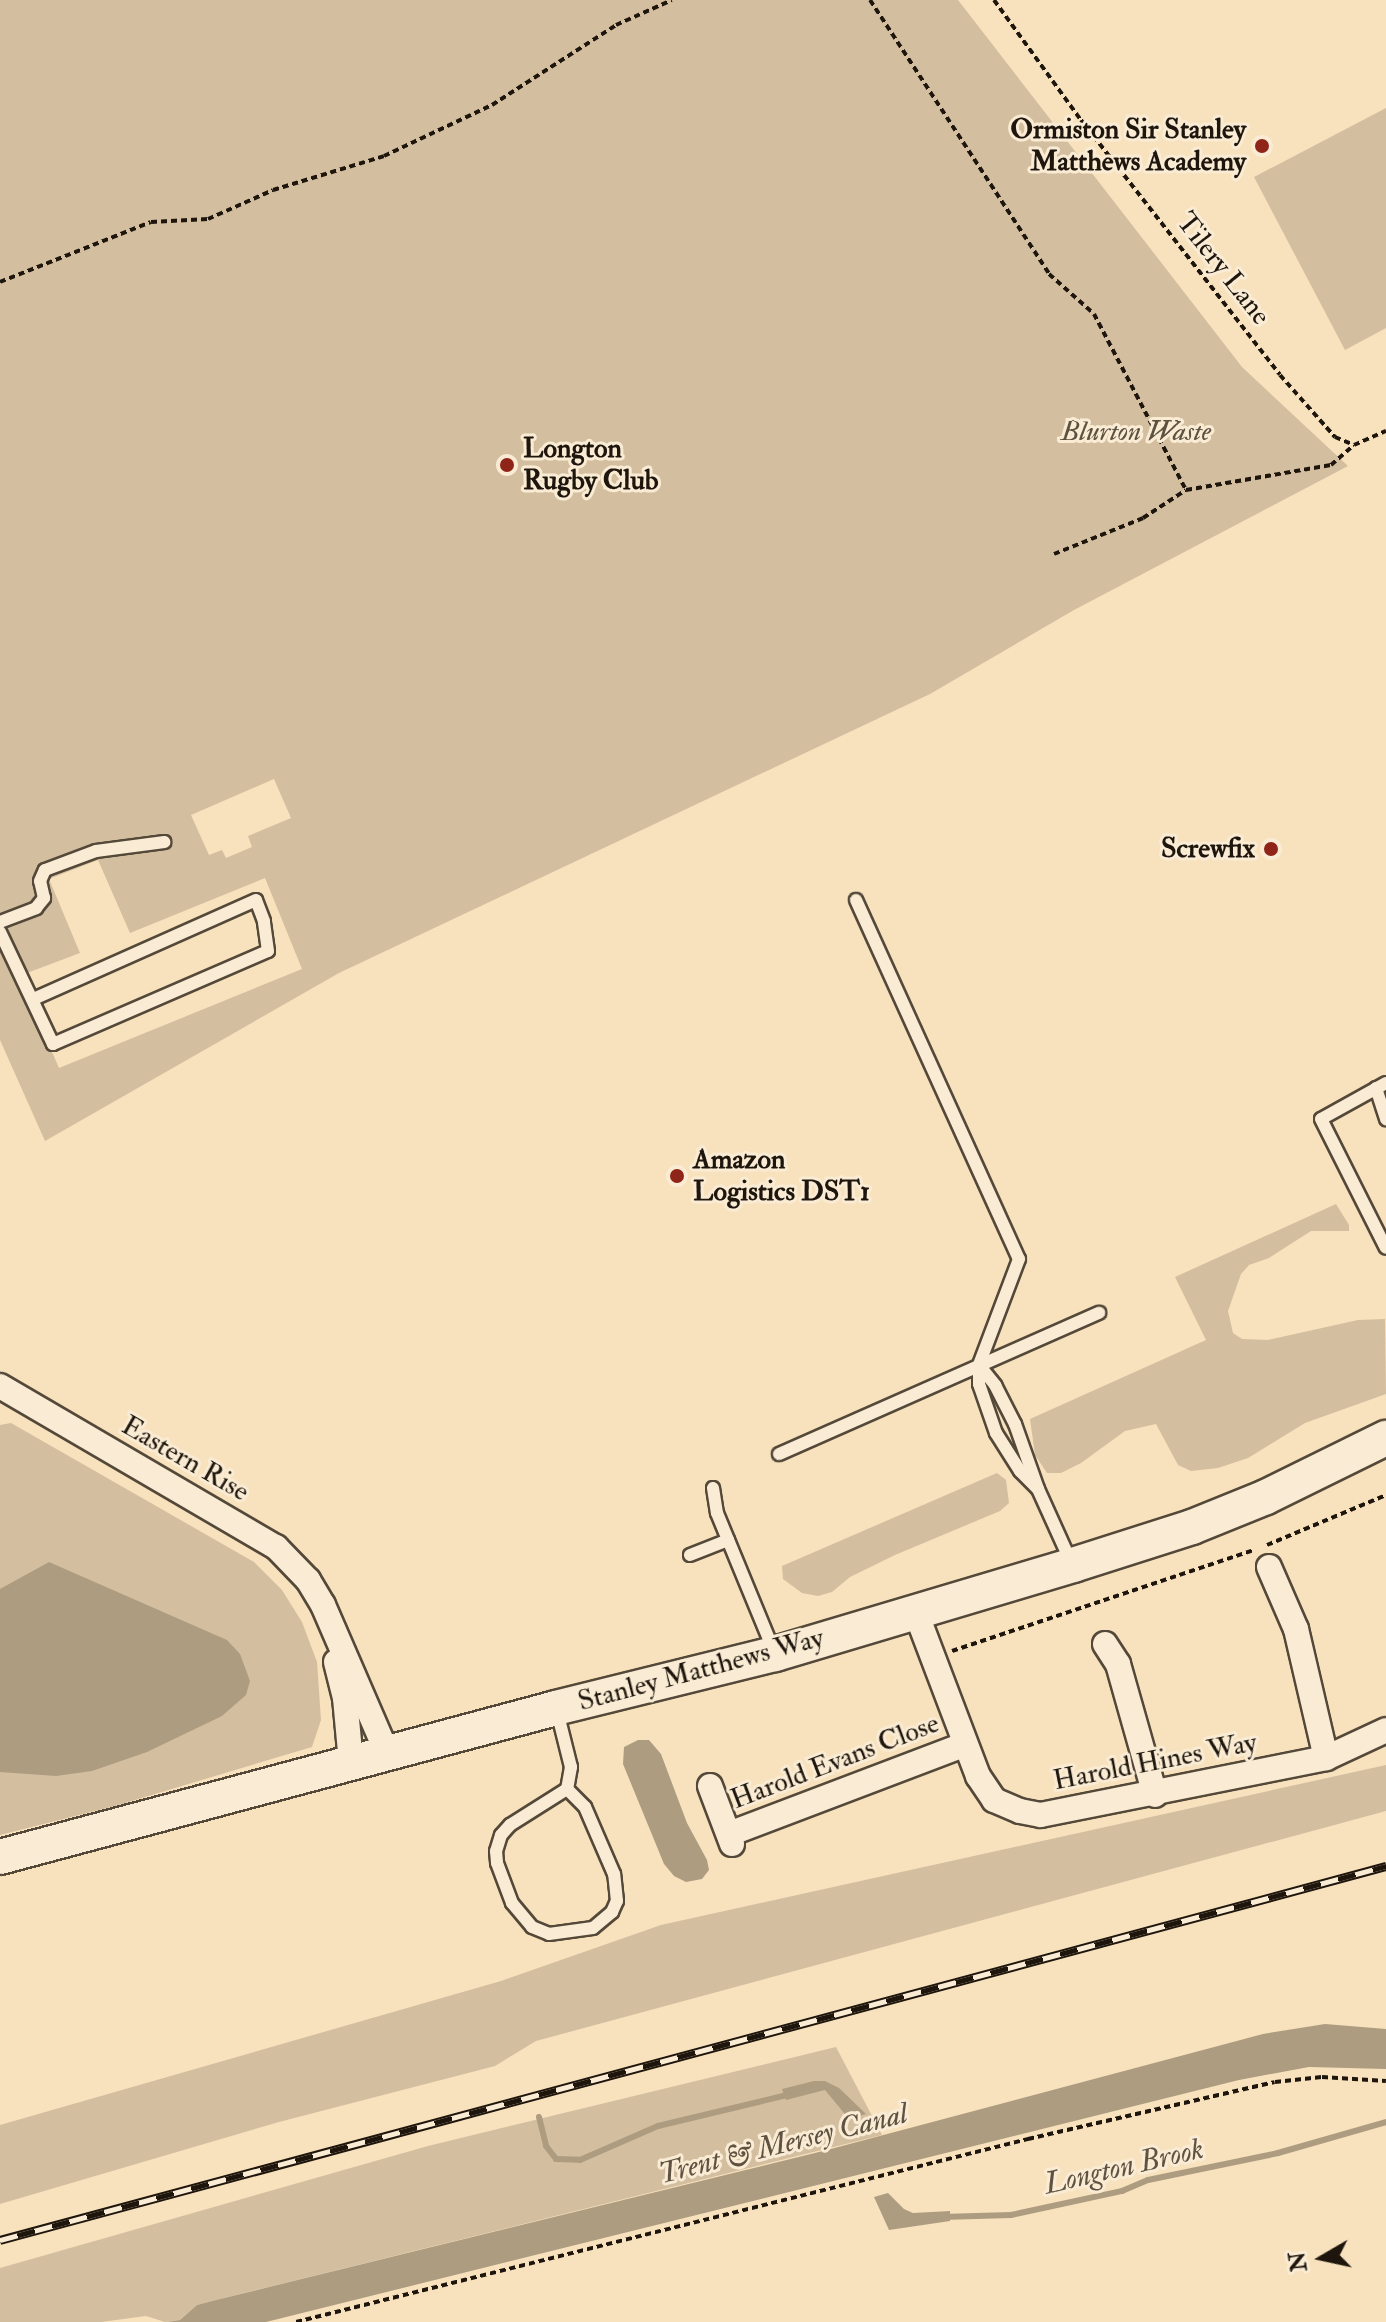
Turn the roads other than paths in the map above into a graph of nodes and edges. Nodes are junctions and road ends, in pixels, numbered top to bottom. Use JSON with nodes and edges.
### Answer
{"nodes":[{"id":1,"x":164,"y":842,"type":"dead end"},
{"id":2,"x":856,"y":900,"type":"dead end"},
{"id":3,"x":0,"y":922,"type":"edge"},
{"id":4,"x":0,"y":932,"type":"edge"},
{"id":5,"x":34,"y":999,"type":"junction"},
{"id":6,"x":1381,"y":1085,"type":"edge"},
{"id":7,"x":1386,"y":1119,"type":"edge"},
{"id":8,"x":1386,"y":1248,"type":"edge"},
{"id":9,"x":1099,"y":1313,"type":"dead end"},
{"id":10,"x":979,"y":1365,"type":"junction"},
{"id":11,"x":0,"y":1386,"type":"edge"},
{"id":12,"x":1386,"y":1438,"type":"edge"},
{"id":13,"x":779,"y":1454,"type":"dead end"},
{"id":14,"x":713,"y":1488,"type":"dead end"},
{"id":15,"x":1038,"y":1489,"type":"junction"},
{"id":16,"x":728,"y":1540,"type":"junction"},
{"id":17,"x":690,"y":1555,"type":"dead end"},
{"id":18,"x":1073,"y":1565,"type":"junction"},
{"id":19,"x":1269,"y":1567,"type":"dead end"},
{"id":20,"x":323,"y":1605,"type":"junction"},
{"id":21,"x":915,"y":1610,"type":"junction"},
{"id":22,"x":1105,"y":1644,"type":"dead end"},
{"id":23,"x":775,"y":1654,"type":"junction"},
{"id":24,"x":556,"y":1708,"type":"junction"},
{"id":25,"x":1386,"y":1730,"type":"edge"},
{"id":26,"x":963,"y":1745,"type":"junction"},
{"id":27,"x":387,"y":1753,"type":"junction"},
{"id":28,"x":1326,"y":1758,"type":"junction"},
{"id":29,"x":351,"y":1763,"type":"junction"},
{"id":30,"x":710,"y":1786,"type":"dead end"},
{"id":31,"x":567,"y":1789,"type":"junction"},
{"id":32,"x":1155,"y":1795,"type":"junction"},
{"id":33,"x":0,"y":1857,"type":"edge"}],
"edges":[{"from":1,"to":3,"type":"lane"},
{"from":2,"to":10,"type":"lane"},
{"from":4,"to":5,"type":"lane"},
{"from":5,"to":5,"type":"lane"},
{"from":6,"to":7,"type":"lane"},
{"from":6,"to":8,"type":"lane"},
{"from":9,"to":10,"type":"lane"},
{"from":10,"to":13,"type":"lane"},
{"from":10,"to":15,"type":"lane"},
{"from":10,"to":15,"type":"lane"},
{"from":11,"to":20,"type":"street","name":"Eastern Rise"},
{"from":12,"to":18,"type":"main road","name":"Stanley Matthews Way"},
{"from":14,"to":16,"type":"lane"},
{"from":15,"to":18,"type":"lane"},
{"from":16,"to":17,"type":"lane"},
{"from":16,"to":23,"type":"lane"},
{"from":18,"to":21,"type":"main road","name":"Stanley Matthews Way"},
{"from":19,"to":28,"type":"street"},
{"from":20,"to":27,"type":"street","name":"Eastern Rise"},
{"from":20,"to":29,"type":"street","name":"Eastern Rise"},
{"from":21,"to":23,"type":"main road","name":"Stanley Matthews Way"},
{"from":21,"to":26,"type":"street","name":"Harold Hines Way"},
{"from":22,"to":32,"type":"street"},
{"from":23,"to":24,"type":"main road","name":"Stanley Matthews Way"},
{"from":24,"to":27,"type":"main road","name":"Stanley Matthews Way"},
{"from":24,"to":31,"type":"lane"},
{"from":25,"to":28,"type":"street","name":"Harold Hines Way"},
{"from":26,"to":30,"type":"street","name":"Harold Evans Close"},
{"from":26,"to":32,"type":"street","name":"Harold Hines Way"},
{"from":27,"to":29,"type":"main road","name":"Stanley Matthews Way"},
{"from":28,"to":32,"type":"street","name":"Harold Hines Way"},
{"from":29,"to":33,"type":"main road","name":"Stanley Matthews Way"},
{"from":31,"to":31,"type":"lane"}]}
